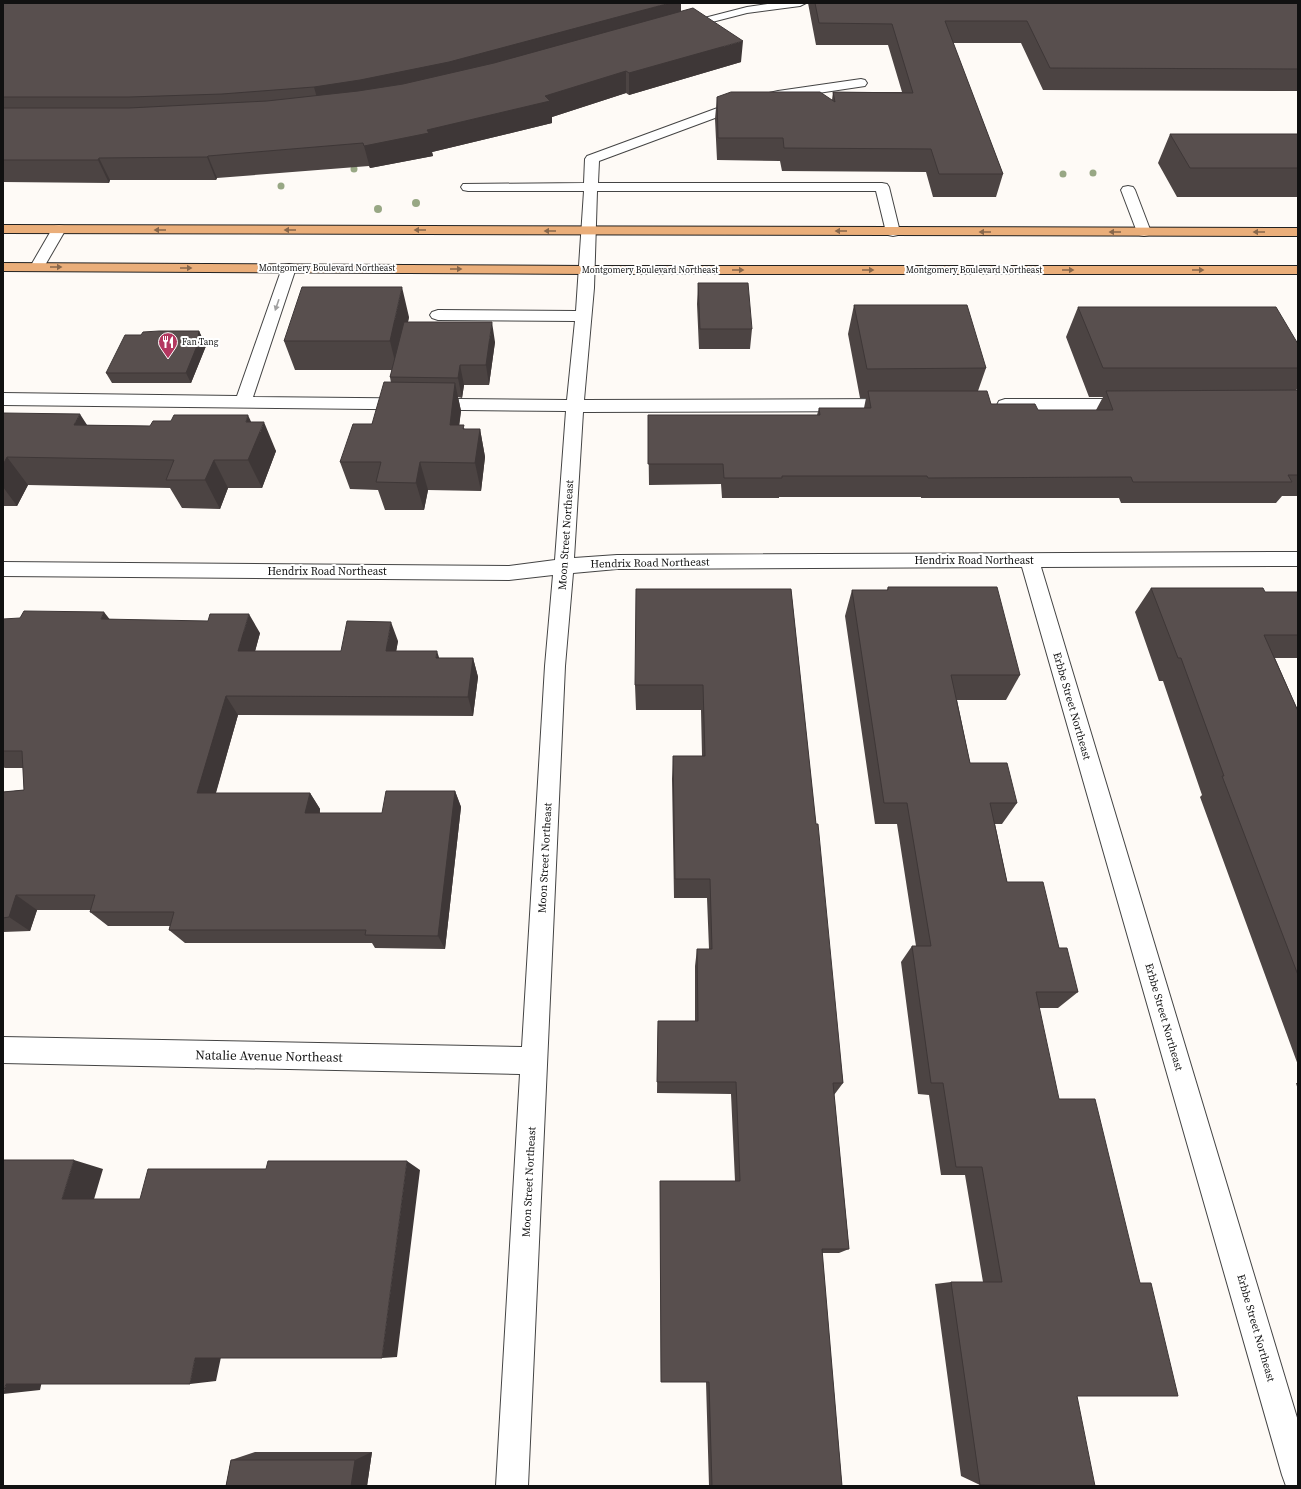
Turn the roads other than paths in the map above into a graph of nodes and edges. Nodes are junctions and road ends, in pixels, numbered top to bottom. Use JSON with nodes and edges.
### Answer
{"nodes":[{"id":1,"x":800,"y":3,"type":"edge"},
{"id":2,"x":666,"y":31,"type":"edge"},
{"id":3,"x":860,"y":83,"type":"dead end"},
{"id":4,"x":468,"y":187,"type":"dead end"},
{"id":5,"x":591,"y":187,"type":"junction"},
{"id":6,"x":1128,"y":190,"type":"dead end"},
{"id":7,"x":3,"y":229,"type":"edge"},
{"id":8,"x":60,"y":229,"type":"junction"},
{"id":9,"x":589,"y":231,"type":"junction"},
{"id":10,"x":893,"y":232,"type":"junction"},
{"id":11,"x":1144,"y":232,"type":"junction"},
{"id":12,"x":1298,"y":232,"type":"edge"},
{"id":13,"x":37,"y":267,"type":"junction"},
{"id":14,"x":3,"y":268,"type":"edge"},
{"id":15,"x":289,"y":268,"type":"junction"},
{"id":16,"x":587,"y":270,"type":"junction"},
{"id":17,"x":1298,"y":270,"type":"edge"},
{"id":18,"x":438,"y":315,"type":"dead end"},
{"id":19,"x":583,"y":316,"type":"junction"},
{"id":20,"x":3,"y":398,"type":"edge"},
{"id":21,"x":243,"y":402,"type":"junction"},
{"id":22,"x":908,"y":405,"type":"edge"},
{"id":23,"x":987,"y":405,"type":"edge"},
{"id":24,"x":1147,"y":405,"type":"edge"},
{"id":25,"x":575,"y":406,"type":"junction"},
{"id":26,"x":1029,"y":559,"type":"junction"},
{"id":27,"x":1298,"y":559,"type":"edge"},
{"id":28,"x":564,"y":566,"type":"junction"},
{"id":29,"x":3,"y":569,"type":"edge"},
{"id":30,"x":3,"y":1050,"type":"edge"},
{"id":31,"x":535,"y":1061,"type":"junction"},
{"id":32,"x":1298,"y":1475,"type":"edge"},
{"id":33,"x":1298,"y":1479,"type":"edge"},
{"id":34,"x":512,"y":1486,"type":"edge"},
{"id":35,"x":1288,"y":1486,"type":"edge"}],
"edges":[{"from":1,"to":2,"type":"street"},
{"from":3,"to":5,"type":"street","name":"Moon Street Northeast"},
{"from":4,"to":5,"type":"street"},
{"from":5,"to":9,"type":"street","name":"Moon Street Northeast"},
{"from":5,"to":10,"type":"street"},
{"from":6,"to":11,"type":"street"},
{"from":7,"to":8,"type":"main road"},
{"from":9,"to":8,"type":"main road","one_way":true},
{"from":8,"to":13,"type":"street"},
{"from":10,"to":9,"type":"main road","one_way":true},
{"from":9,"to":16,"type":"street","name":"Moon Street Northeast"},
{"from":11,"to":10,"type":"main road","one_way":true},
{"from":12,"to":11,"type":"main road","one_way":true},
{"from":13,"to":14,"type":"main road","name":"Montgomery Boulevard Northeast"},
{"from":13,"to":15,"type":"main road","name":"Montgomery Boulevard Northeast","one_way":true},
{"from":15,"to":16,"type":"main road","name":"Montgomery Boulevard Northeast","one_way":true},
{"from":15,"to":21,"type":"street","one_way":true},
{"from":16,"to":17,"type":"main road","name":"Montgomery Boulevard Northeast","one_way":true},
{"from":16,"to":19,"type":"street","name":"Moon Street Northeast"},
{"from":18,"to":19,"type":"street"},
{"from":19,"to":25,"type":"street","name":"Moon Street Northeast"},
{"from":20,"to":21,"type":"street"},
{"from":21,"to":25,"type":"street"},
{"from":22,"to":25,"type":"street"},
{"from":23,"to":24,"type":"street"},
{"from":25,"to":28,"type":"street","name":"Moon Street Northeast"},
{"from":26,"to":27,"type":"street","name":"Hendrix Road Northeast"},
{"from":26,"to":28,"type":"street","name":"Hendrix Road Northeast"},
{"from":26,"to":32,"type":"street","name":"Erbbe Street Northeast"},
{"from":28,"to":29,"type":"street","name":"Hendrix Road Northeast"},
{"from":28,"to":31,"type":"street","name":"Moon Street Northeast"},
{"from":30,"to":31,"type":"street","name":"Natalie Avenue Northeast"},
{"from":31,"to":34,"type":"street","name":"Moon Street Northeast"},
{"from":33,"to":35,"type":"street"}]}
